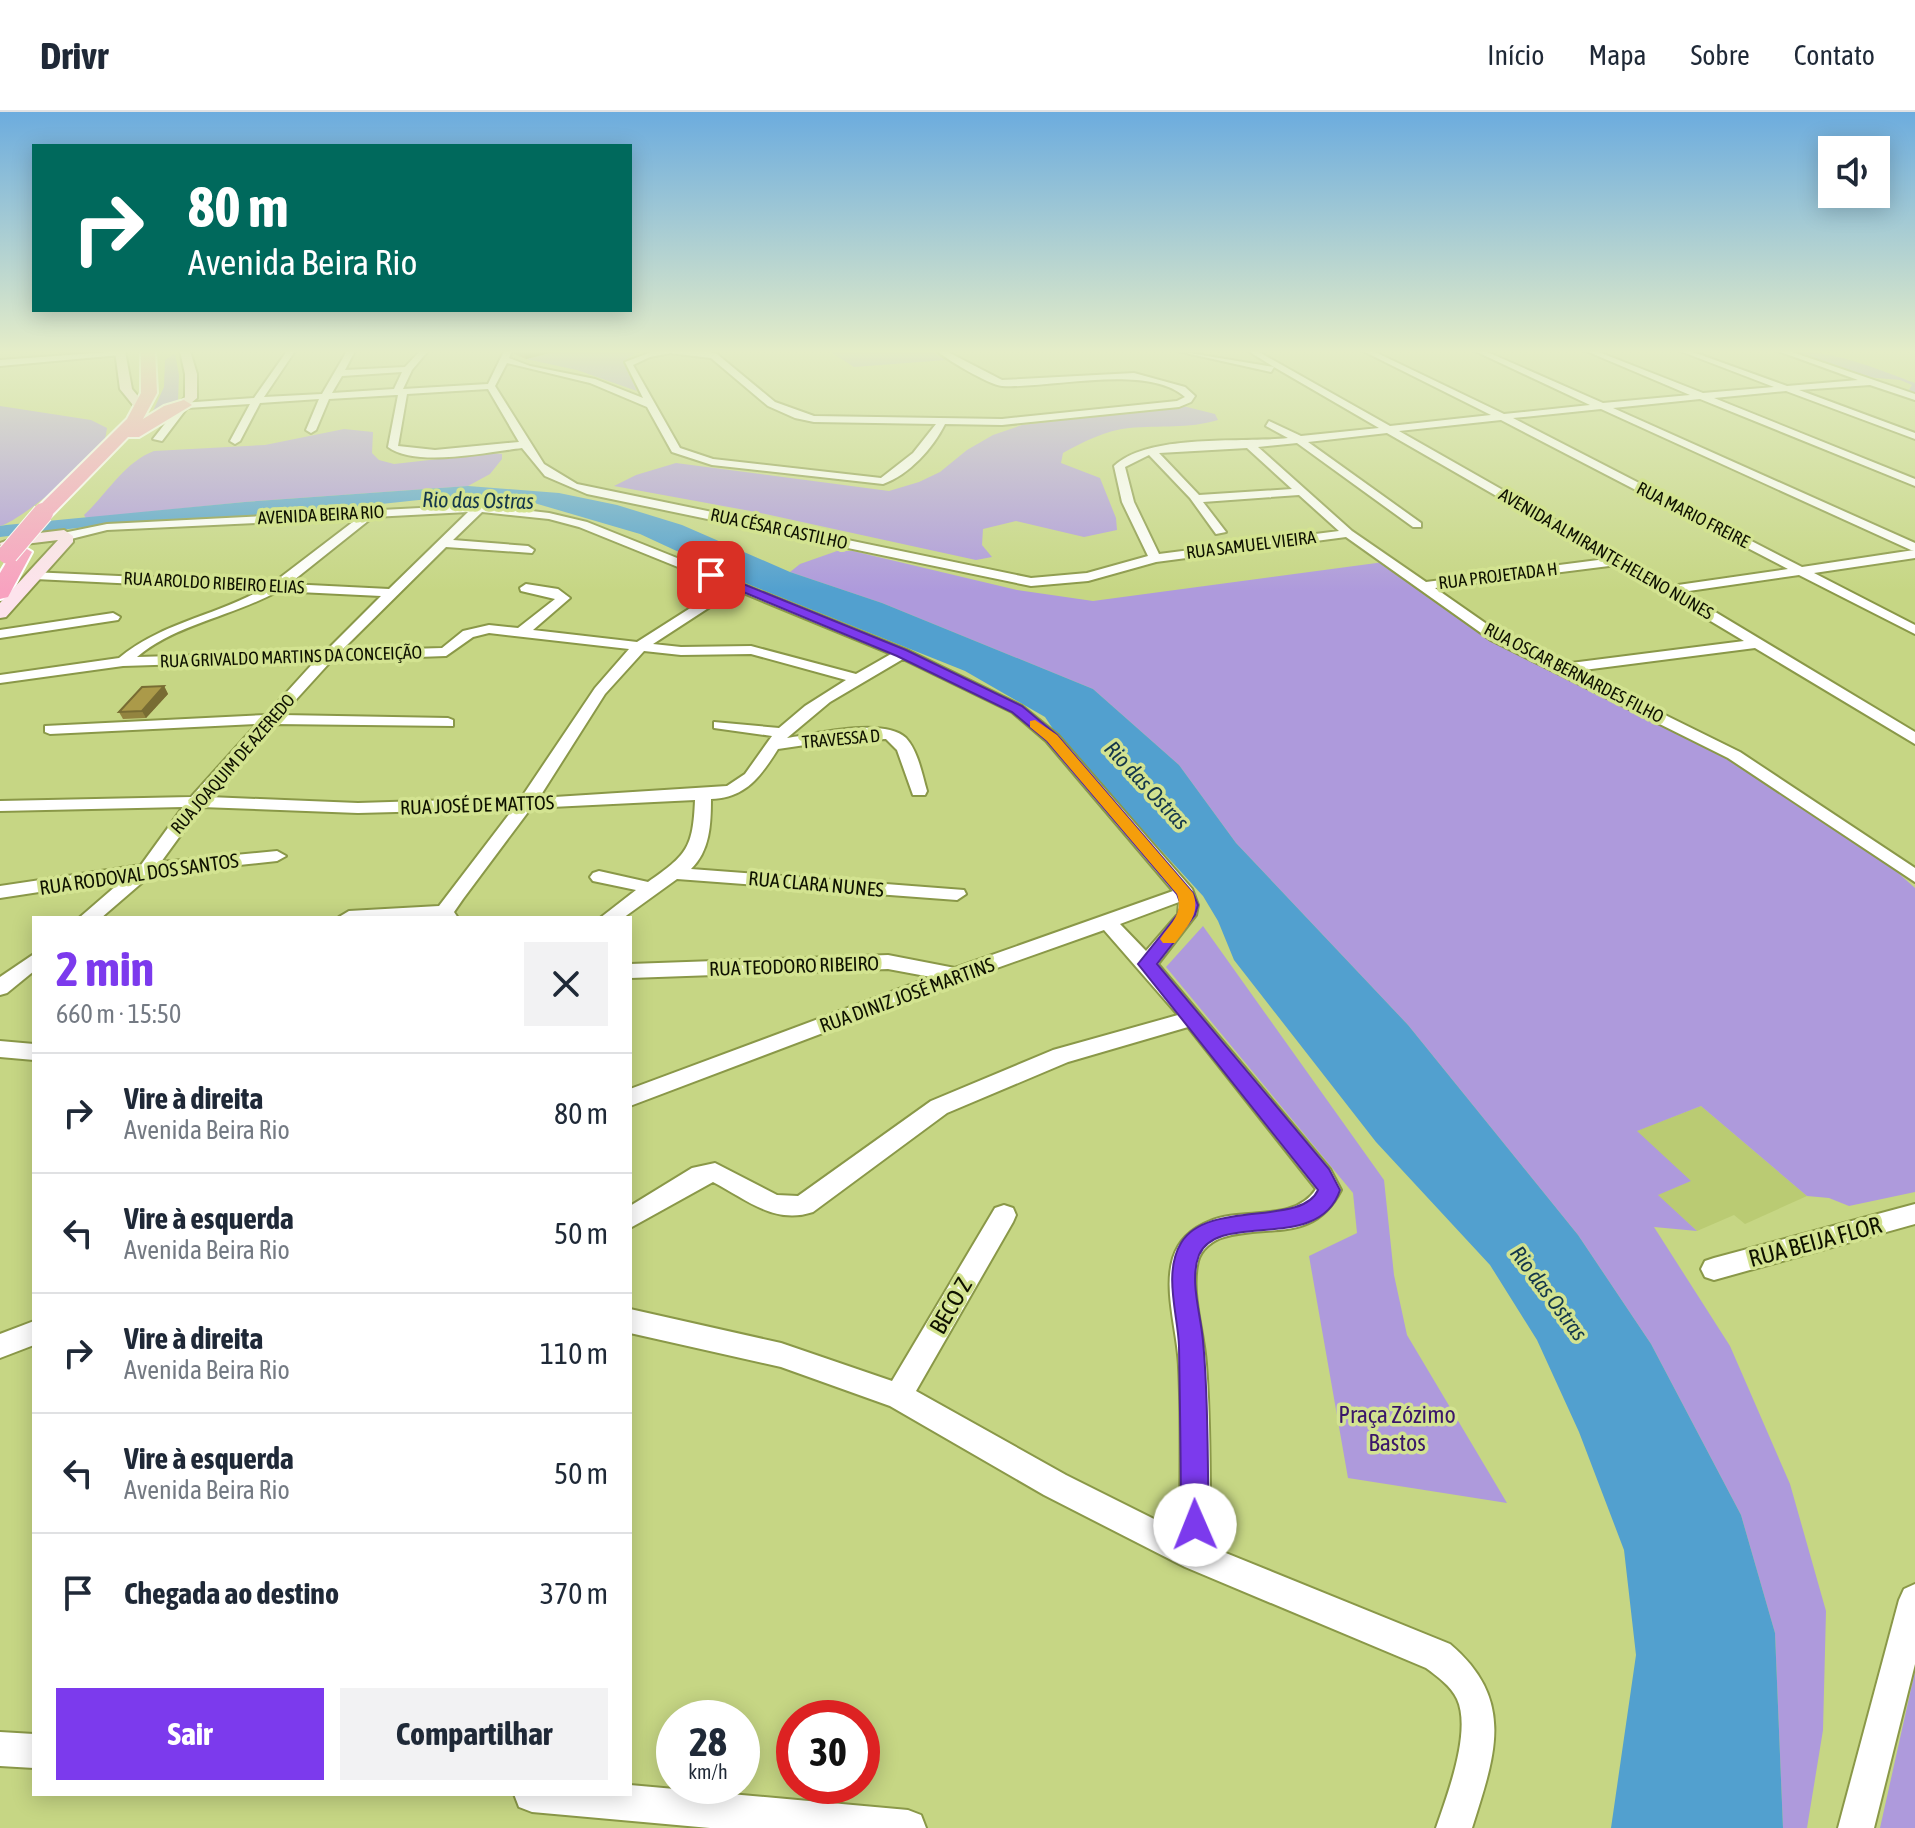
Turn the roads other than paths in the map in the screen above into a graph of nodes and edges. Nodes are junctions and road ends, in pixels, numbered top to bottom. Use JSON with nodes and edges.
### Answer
{"nodes":[{"id":1,"x":122,"y":431,"type":"edge"},
{"id":2,"x":137,"y":431,"type":"edge"},
{"id":3,"x":164,"y":431,"type":"edge"},
{"id":4,"x":240,"y":431,"type":"edge"},
{"id":5,"x":396,"y":431,"type":"edge"},
{"id":6,"x":517,"y":431,"type":"edge"},
{"id":7,"x":668,"y":431,"type":"edge"},
{"id":8,"x":937,"y":431,"type":"edge"},
{"id":9,"x":1283,"y":431,"type":"edge"},
{"id":10,"x":1381,"y":431,"type":"edge"},
{"id":11,"x":1394,"y":431,"type":"edge"},
{"id":12,"x":1530,"y":431,"type":"edge"},
{"id":13,"x":1659,"y":431,"type":"edge"},
{"id":14,"x":1790,"y":431,"type":"edge"},
{"id":15,"x":133,"y":433,"type":"joint"},
{"id":16,"x":158,"y":439,"type":"dead end"},
{"id":17,"x":1298,"y":439,"type":"junction"},
{"id":18,"x":235,"y":441,"type":"dead end"},
{"id":19,"x":523,"y":445,"type":"junction"},
{"id":20,"x":1250,"y":445,"type":"junction"},
{"id":21,"x":1151,"y":451,"type":"junction"},
{"id":22,"x":1915,"y":483,"type":"edge"},
{"id":23,"x":1303,"y":491,"type":"junction"},
{"id":24,"x":1194,"y":496,"type":"dead end"},
{"id":25,"x":479,"y":508,"type":"junction"},
{"id":26,"x":373,"y":511,"type":"junction"},
{"id":27,"x":50,"y":513,"type":"junction"},
{"id":28,"x":1417,"y":525,"type":"dead end"},
{"id":29,"x":1220,"y":532,"type":"dead end"},
{"id":30,"x":1348,"y":533,"type":"junction"},
{"id":31,"x":67,"y":536,"type":"junction"},
{"id":32,"x":444,"y":543,"type":"junction"},
{"id":33,"x":1915,"y":547,"type":"edge"},
{"id":34,"x":528,"y":550,"type":"dead end"},
{"id":35,"x":7,"y":554,"type":"edge"},
{"id":36,"x":1915,"y":554,"type":"edge"},
{"id":37,"x":1155,"y":558,"type":"junction"},
{"id":38,"x":1620,"y":561,"type":"junction"},
{"id":39,"x":1800,"y":570,"type":"junction"},
{"id":40,"x":35,"y":575,"type":"junction"},
{"id":41,"x":736,"y":585,"type":"junction"},
{"id":42,"x":278,"y":586,"type":"junction"},
{"id":43,"x":1423,"y":586,"type":"junction"},
{"id":44,"x":526,"y":588,"type":"dead end"},
{"id":45,"x":1671,"y":590,"type":"junction"},
{"id":46,"x":0,"y":592,"type":"edge"},
{"id":47,"x":393,"y":593,"type":"junction"},
{"id":48,"x":0,"y":613,"type":"edge"},
{"id":49,"x":113,"y":617,"type":"dead end"},
{"id":50,"x":1915,"y":630,"type":"edge"},
{"id":51,"x":522,"y":632,"type":"junction"},
{"id":52,"x":0,"y":634,"type":"edge"},
{"id":53,"x":1760,"y":643,"type":"junction"},
{"id":54,"x":641,"y":646,"type":"junction"},
{"id":55,"x":902,"y":653,"type":"junction"},
{"id":56,"x":330,"y":654,"type":"junction"},
{"id":57,"x":123,"y":662,"type":"junction"},
{"id":58,"x":1561,"y":669,"type":"junction"},
{"id":59,"x":0,"y":679,"type":"edge"},
{"id":60,"x":858,"y":679,"type":"junction"},
{"id":61,"x":270,"y":719,"type":"junction"},
{"id":62,"x":448,"y":723,"type":"dead end"},
{"id":63,"x":719,"y":725,"type":"dead end"},
{"id":64,"x":50,"y":729,"type":"dead end"},
{"id":65,"x":778,"y":739,"type":"junction"},
{"id":66,"x":1915,"y":739,"type":"edge"},
{"id":67,"x":919,"y":791,"type":"dead end"},
{"id":68,"x":703,"y":797,"type":"junction"},
{"id":69,"x":196,"y":802,"type":"junction"},
{"id":70,"x":526,"y":804,"type":"junction"},
{"id":71,"x":0,"y":806,"type":"edge"},
{"id":72,"x":277,"y":856,"type":"dead end"},
{"id":73,"x":147,"y":869,"type":"junction"},
{"id":74,"x":675,"y":873,"type":"junction"},
{"id":75,"x":1915,"y":876,"type":"edge"},
{"id":76,"x":599,"y":877,"type":"dead end"},
{"id":77,"x":651,"y":888,"type":"junction"},
{"id":78,"x":0,"y":892,"type":"edge"},
{"id":79,"x":1185,"y":893,"type":"junction"},
{"id":80,"x":957,"y":894,"type":"dead end"},
{"id":81,"x":447,"y":915,"type":"edge"},
{"id":82,"x":91,"y":916,"type":"edge"},
{"id":83,"x":398,"y":916,"type":"edge"},
{"id":84,"x":613,"y":916,"type":"edge"},
{"id":85,"x":1108,"y":923,"type":"junction"},
{"id":86,"x":32,"y":963,"type":"edge"},
{"id":87,"x":1147,"y":964,"type":"junction"},
{"id":88,"x":632,"y":971,"type":"edge"},
{"id":89,"x":956,"y":975,"type":"junction"},
{"id":90,"x":0,"y":988,"type":"edge"},
{"id":91,"x":1191,"y":1019,"type":"junction"},
{"id":92,"x":0,"y":1049,"type":"edge"},
{"id":93,"x":32,"y":1052,"type":"edge"},
{"id":94,"x":632,"y":1097,"type":"edge"},
{"id":95,"x":1915,"y":1214,"type":"edge"},
{"id":96,"x":1004,"y":1215,"type":"dead end"},
{"id":97,"x":632,"y":1217,"type":"edge"},
{"id":98,"x":1714,"y":1269,"type":"dead end"},
{"id":99,"x":632,"y":1321,"type":"edge"},
{"id":100,"x":32,"y":1339,"type":"edge"},
{"id":101,"x":0,"y":1346,"type":"edge"},
{"id":102,"x":898,"y":1396,"type":"junction"},
{"id":103,"x":1196,"y":1556,"type":"junction"},
{"id":104,"x":1915,"y":1600,"type":"edge"},
{"id":105,"x":0,"y":1749,"type":"edge"},
{"id":106,"x":32,"y":1751,"type":"edge"},
{"id":107,"x":554,"y":1796,"type":"edge"},
{"id":108,"x":908,"y":1828,"type":"edge"},
{"id":109,"x":1454,"y":1828,"type":"edge"},
{"id":110,"x":1856,"y":1828,"type":"edge"}],
"edges":[{"from":1,"to":27,"type":"highway"},
{"from":2,"to":15,"type":"highway"},
{"from":3,"to":16,"type":"street"},
{"from":4,"to":18,"type":"street"},
{"from":5,"to":19,"type":"street"},
{"from":6,"to":19,"type":"street","name":"RUA CÉSAR CASTILHO"},
{"from":7,"to":8,"type":"street"},
{"from":9,"to":17,"type":"street"},
{"from":10,"to":17,"type":"street"},
{"from":11,"to":38,"type":"street","name":"AVENIDA ALMIRANTE HELENO NUNES"},
{"from":12,"to":39,"type":"street","name":"RUA MARIO FREIRE"},
{"from":13,"to":33,"type":"street"},
{"from":14,"to":22,"type":"street"},
{"from":15,"to":27,"type":"highway"},
{"from":17,"to":20,"type":"street"},
{"from":17,"to":28,"type":"street"},
{"from":19,"to":37,"type":"street","name":"RUA CÉSAR CASTILHO"},
{"from":20,"to":21,"type":"street"},
{"from":20,"to":23,"type":"street","name":"RUA OSCAR BERNARDES FILHO"},
{"from":21,"to":24,"type":"street"},
{"from":21,"to":37,"type":"street"},
{"from":23,"to":29,"type":"street"},
{"from":23,"to":30,"type":"street","name":"RUA OSCAR BERNARDES FILHO"},
{"from":25,"to":26,"type":"street","name":"AVENIDA BEIRA RIO"},
{"from":25,"to":32,"type":"street","name":"RUA JOAQUIM DE AZEREDO"},
{"from":25,"to":41,"type":"street","name":"AVENIDA BEIRA RIO"},
{"from":26,"to":31,"type":"street","name":"AVENIDA BEIRA RIO"},
{"from":26,"to":42,"type":"street"},
{"from":27,"to":35,"type":"highway","bridge":true},
{"from":30,"to":37,"type":"street","name":"RUA SAMUEL VIEIRA"},
{"from":30,"to":43,"type":"street","name":"RUA OSCAR BERNARDES FILHO"},
{"from":31,"to":35,"type":"main road"},
{"from":31,"to":40,"type":"main road"},
{"from":32,"to":34,"type":"street"},
{"from":32,"to":47,"type":"street","name":"RUA JOAQUIM DE AZEREDO"},
{"from":35,"to":46,"type":"highway"},
{"from":36,"to":39,"type":"street"},
{"from":38,"to":43,"type":"street","name":"RUA PROJETADA H"},
{"from":38,"to":45,"type":"street","name":"AVENIDA ALMIRANTE HELENO NUNES"},
{"from":39,"to":45,"type":"street"},
{"from":39,"to":50,"type":"street","name":"RUA MARIO FREIRE"},
{"from":40,"to":42,"type":"street","name":"RUA AROLDO RIBEIRO ELIAS"},
{"from":40,"to":48,"type":"main road"},
{"from":41,"to":54,"type":"street"},
{"from":41,"to":55,"type":"street","name":"AVENIDA BEIRA RIO"},
{"from":42,"to":47,"type":"street","name":"RUA AROLDO RIBEIRO ELIAS"},
{"from":42,"to":57,"type":"street"},
{"from":43,"to":58,"type":"street","name":"RUA OSCAR BERNARDES FILHO"},
{"from":44,"to":51,"type":"street"},
{"from":45,"to":53,"type":"street","name":"AVENIDA ALMIRANTE HELENO NUNES"},
{"from":47,"to":56,"type":"street","name":"RUA JOAQUIM DE AZEREDO"},
{"from":49,"to":52,"type":"street"},
{"from":51,"to":54,"type":"street","name":"RUA GRIVALDO MARTINS DA CONCEIÇÃO"},
{"from":51,"to":56,"type":"street","name":"RUA GRIVALDO MARTINS DA CONCEIÇÃO"},
{"from":53,"to":58,"type":"street"},
{"from":53,"to":66,"type":"street","name":"AVENIDA ALMIRANTE HELENO NUNES"},
{"from":54,"to":60,"type":"street","name":"RUA GRIVALDO MARTINS DA CONCEIÇÃO"},
{"from":54,"to":70,"type":"street"},
{"from":55,"to":60,"type":"street","name":"RUA JOSÉ DE MATTOS"},
{"from":55,"to":79,"type":"street","name":"AVENIDA BEIRA RIO"},
{"from":56,"to":57,"type":"street","name":"RUA GRIVALDO MARTINS DA CONCEIÇÃO"},
{"from":56,"to":61,"type":"street","name":"RUA JOAQUIM DE AZEREDO"},
{"from":57,"to":59,"type":"street","name":"RUA GRIVALDO MARTINS DA CONCEIÇÃO"},
{"from":58,"to":75,"type":"street","name":"RUA OSCAR BERNARDES FILHO"},
{"from":60,"to":65,"type":"street","name":"RUA JOSÉ DE MATTOS"},
{"from":61,"to":62,"type":"street"},
{"from":61,"to":64,"type":"street"},
{"from":61,"to":69,"type":"street","name":"RUA JOAQUIM DE AZEREDO"},
{"from":63,"to":65,"type":"street"},
{"from":65,"to":67,"type":"street","name":"TRAVESSA D"},
{"from":65,"to":68,"type":"street","name":"RUA JOSÉ DE MATTOS"},
{"from":68,"to":70,"type":"street","name":"RUA JOSÉ DE MATTOS"},
{"from":68,"to":74,"type":"street"},
{"from":69,"to":70,"type":"street","name":"RUA JOSÉ DE MATTOS"},
{"from":69,"to":71,"type":"street","name":"RUA JOSÉ DE MATTOS"},
{"from":69,"to":73,"type":"street","name":"RUA JOAQUIM DE AZEREDO"},
{"from":70,"to":81,"type":"street"},
{"from":72,"to":73,"type":"street","name":"RUA RODOVAL DOS SANTOS"},
{"from":73,"to":78,"type":"street","name":"RUA RODOVAL DOS SANTOS"},
{"from":73,"to":82,"type":"street","name":"RUA JOAQUIM DE AZEREDO"},
{"from":74,"to":77,"type":"street"},
{"from":74,"to":80,"type":"street","name":"RUA CLARA NUNES"},
{"from":76,"to":77,"type":"street"},
{"from":77,"to":84,"type":"street"},
{"from":79,"to":85,"type":"street","name":"RUA DINIZ JOSÉ MARTINS"},
{"from":79,"to":87,"type":"street"},
{"from":81,"to":83,"type":"street"},
{"from":85,"to":87,"type":"street"},
{"from":85,"to":89,"type":"street","name":"RUA DINIZ JOSÉ MARTINS"},
{"from":86,"to":90,"type":"street"},
{"from":87,"to":91,"type":"street"},
{"from":88,"to":89,"type":"street","name":"RUA TEODORO RIBEIRO"},
{"from":89,"to":94,"type":"street","name":"RUA DINIZ JOSÉ MARTINS"},
{"from":91,"to":97,"type":"street"},
{"from":91,"to":103,"type":"street"},
{"from":92,"to":93,"type":"street"},
{"from":95,"to":98,"type":"street","name":"RUA BEIJA FLOR"},
{"from":96,"to":102,"type":"street","name":"BECO Z"},
{"from":99,"to":102,"type":"street"},
{"from":100,"to":101,"type":"street"},
{"from":102,"to":103,"type":"street"},
{"from":103,"to":109,"type":"street"},
{"from":104,"to":110,"type":"street"},
{"from":105,"to":106,"type":"street"},
{"from":107,"to":108,"type":"street"}]}
